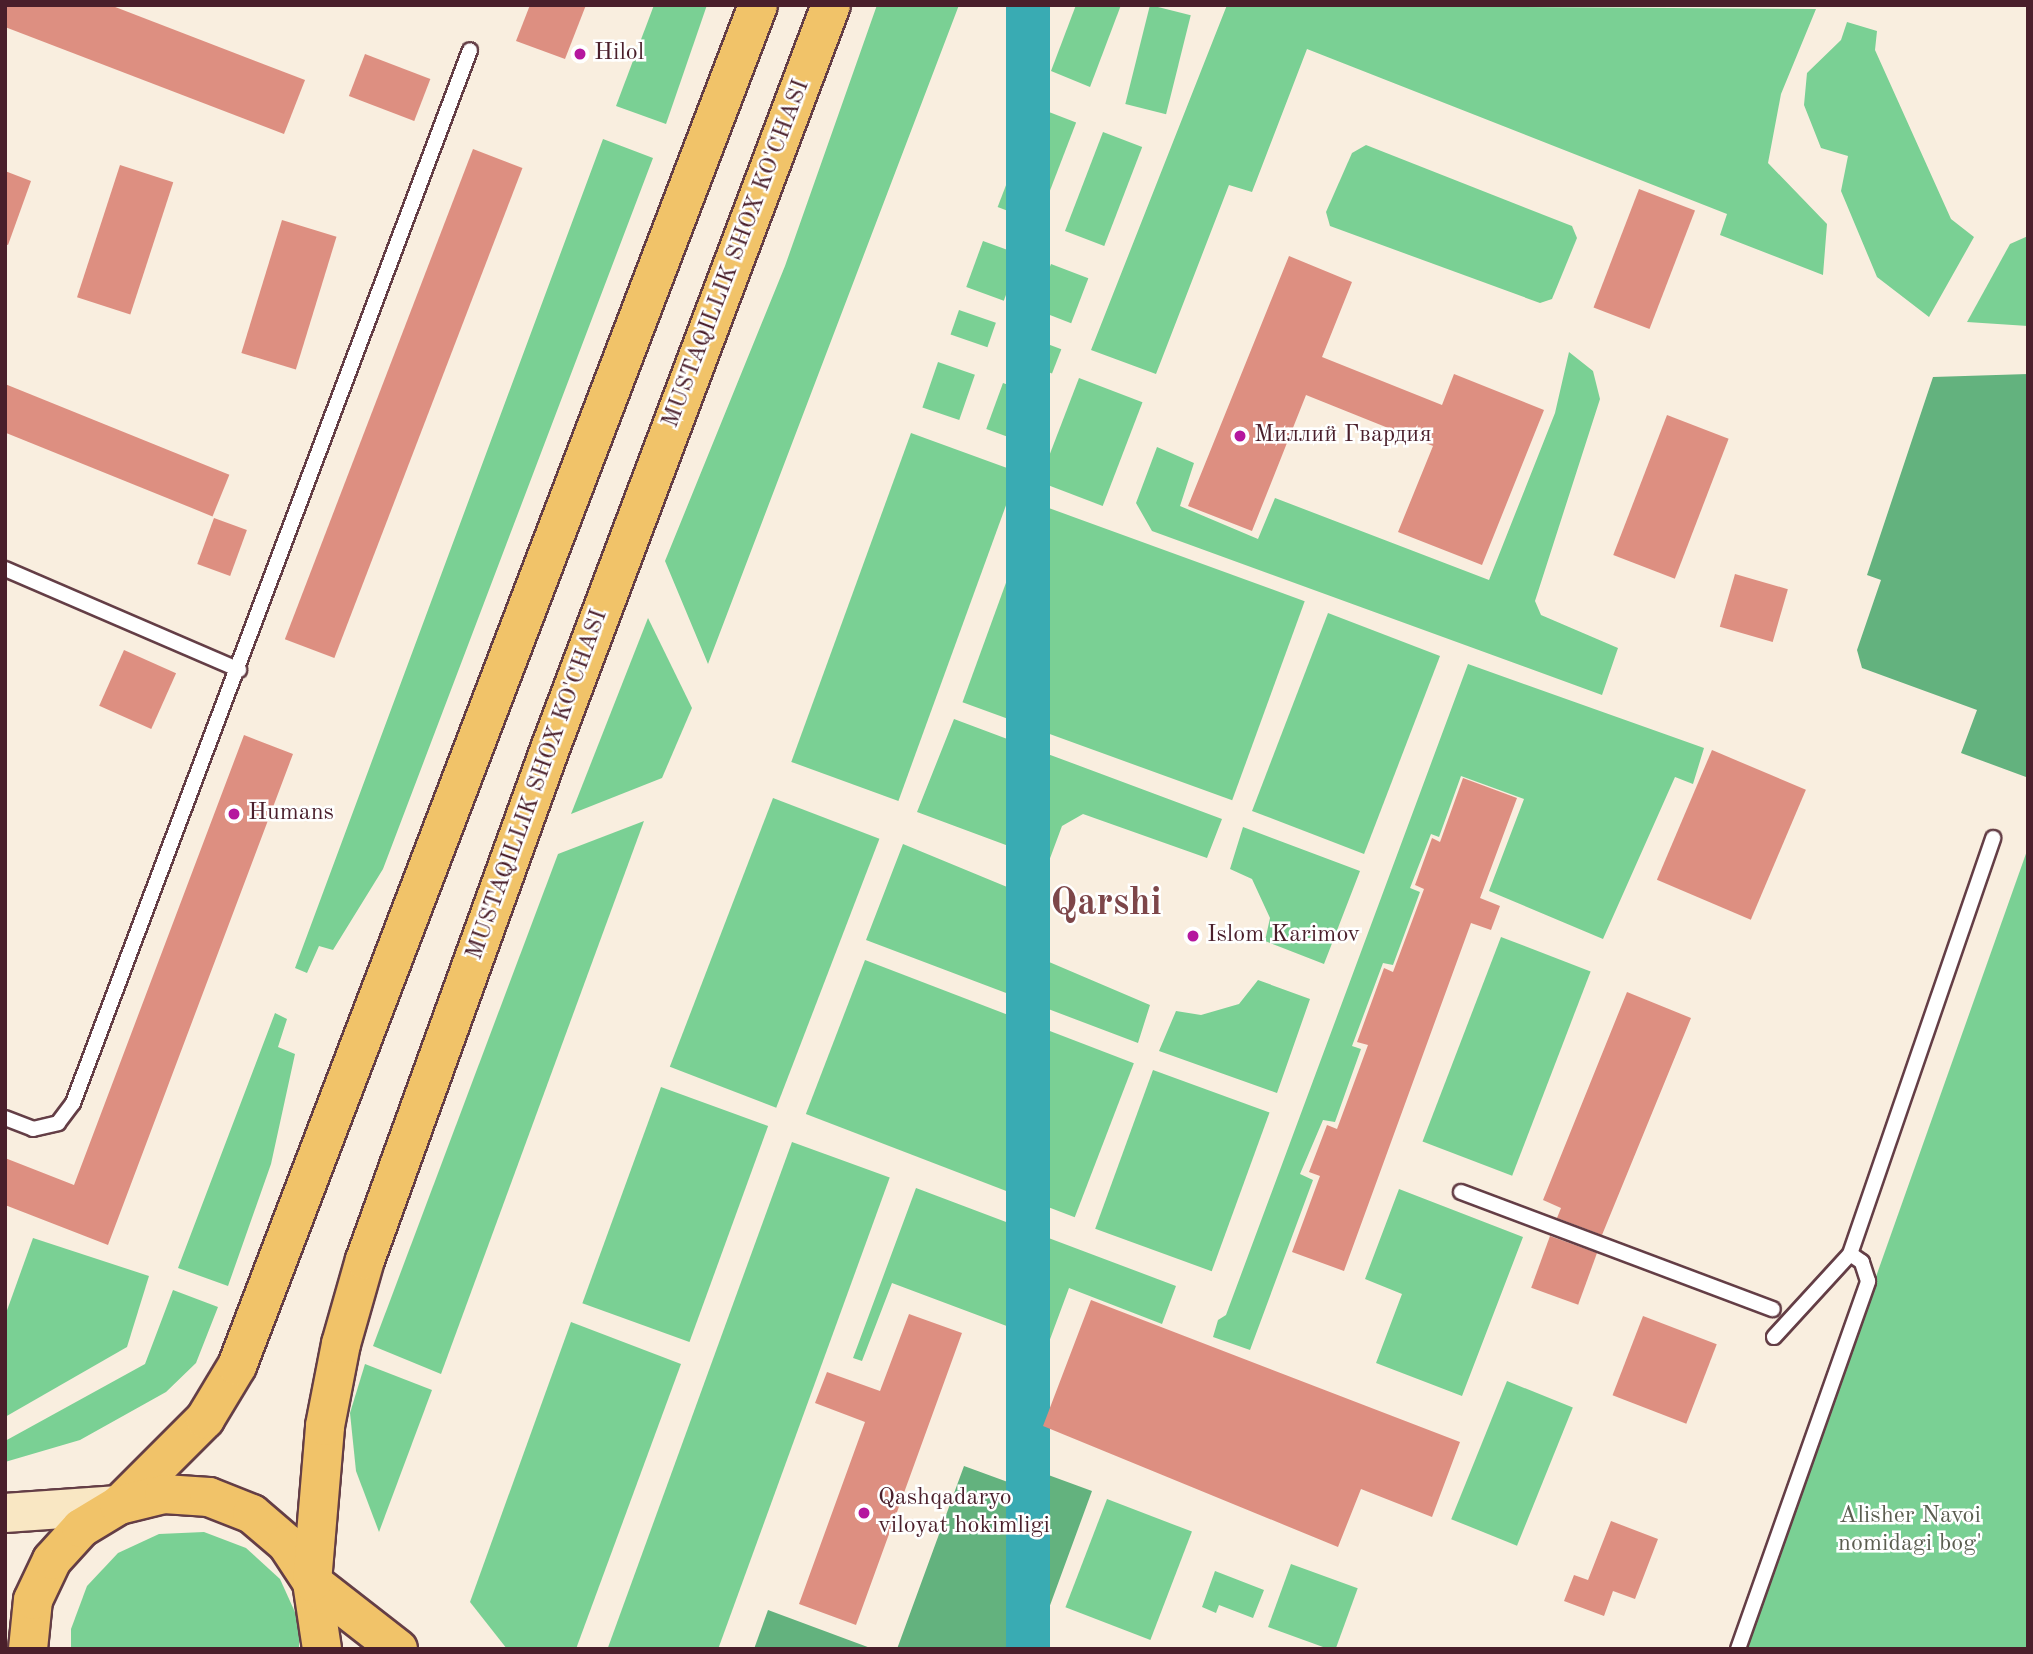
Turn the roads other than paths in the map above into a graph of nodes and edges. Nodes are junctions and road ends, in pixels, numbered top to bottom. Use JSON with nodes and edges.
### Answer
{"nodes":[{"id":1,"x":758,"y":5,"type":"edge"},
{"id":2,"x":831,"y":5,"type":"edge"},
{"id":3,"x":470,"y":50,"type":"dead end"},
{"id":4,"x":5,"y":569,"type":"edge"},
{"id":5,"x":239,"y":670,"type":"junction"},
{"id":6,"x":1993,"y":838,"type":"dead end"},
{"id":7,"x":5,"y":1118,"type":"edge"},
{"id":8,"x":1461,"y":1192,"type":"dead end"},
{"id":9,"x":1850,"y":1254,"type":"junction"},
{"id":10,"x":1773,"y":1309,"type":"dead end"},
{"id":11,"x":1774,"y":1336,"type":"dead end"},
{"id":12,"x":119,"y":1505,"type":"junction"},
{"id":13,"x":5,"y":1513,"type":"edge"},
{"id":14,"x":312,"y":1582,"type":"junction"},
{"id":15,"x":5,"y":1641,"type":"edge"},
{"id":16,"x":11,"y":1649,"type":"edge"},
{"id":17,"x":27,"y":1649,"type":"edge"},
{"id":18,"x":322,"y":1649,"type":"edge"},
{"id":19,"x":398,"y":1649,"type":"edge"},
{"id":20,"x":1738,"y":1649,"type":"edge"}],
"edges":[{"from":1,"to":12,"type":"main road"},
{"from":2,"to":14,"type":"main road","name":"MUSTAQILLIK SHOX KO'CHASI"},
{"from":3,"to":5,"type":"lane"},
{"from":4,"to":5,"type":"lane"},
{"from":5,"to":7,"type":"lane"},
{"from":6,"to":9,"type":"lane"},
{"from":8,"to":10,"type":"lane"},
{"from":9,"to":11,"type":"lane"},
{"from":9,"to":20,"type":"lane"},
{"from":12,"to":13,"type":"main road"},
{"from":12,"to":14,"type":"main road"},
{"from":12,"to":17,"type":"main road"},
{"from":14,"to":18,"type":"main road"},
{"from":14,"to":19,"type":"main road"},
{"from":15,"to":16,"type":"main road"}]}
